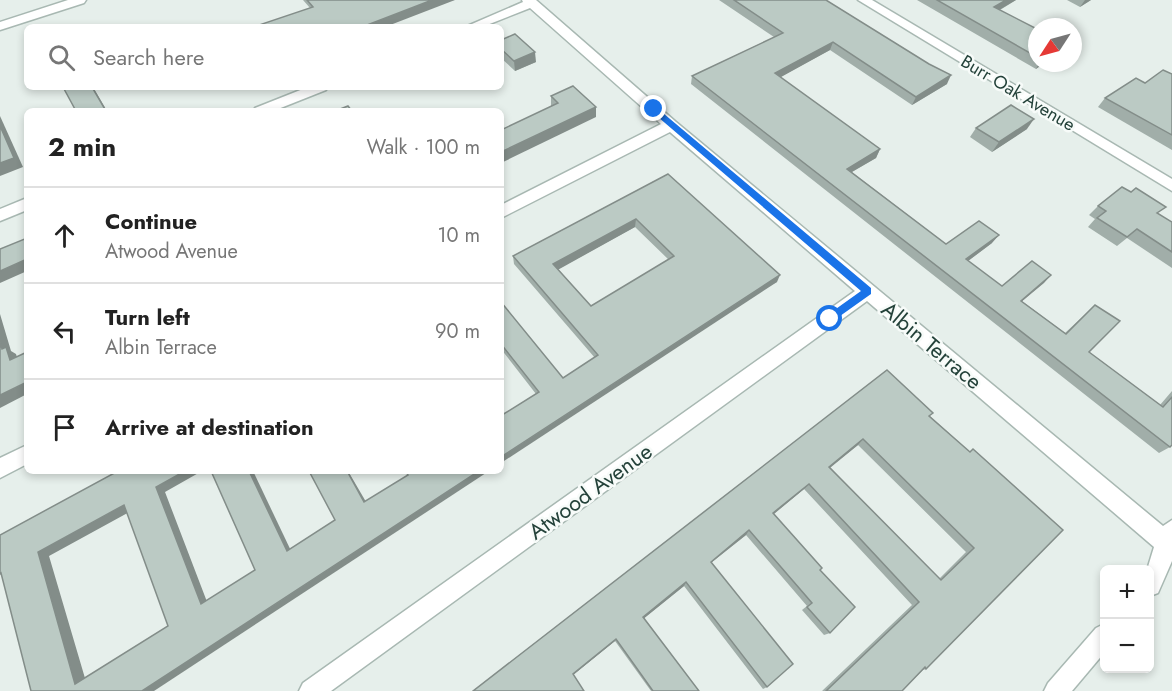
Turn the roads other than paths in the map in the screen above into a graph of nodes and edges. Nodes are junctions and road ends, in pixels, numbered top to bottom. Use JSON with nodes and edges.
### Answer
{"nodes":[{"id":1,"x":80,"y":0,"type":"edge"},
{"id":2,"x":864,"y":0,"type":"edge"},
{"id":3,"x":530,"y":1,"type":"edge"},
{"id":4,"x":478,"y":24,"type":"edge"},
{"id":5,"x":0,"y":26,"type":"edge"},
{"id":6,"x":313,"y":90,"type":"edge"},
{"id":7,"x":268,"y":108,"type":"edge"},
{"id":8,"x":671,"y":125,"type":"junction"},
{"id":9,"x":1172,"y":186,"type":"edge"},
{"id":10,"x":24,"y":205,"type":"edge"},
{"id":11,"x":504,"y":210,"type":"edge"},
{"id":12,"x":0,"y":215,"type":"edge"},
{"id":13,"x":868,"y":291,"type":"junction"},
{"id":14,"x":24,"y":456,"type":"edge"},
{"id":15,"x":0,"y":468,"type":"edge"},
{"id":16,"x":1170,"y":541,"type":"edge"},
{"id":17,"x":1154,"y":580,"type":"edge"},
{"id":18,"x":1100,"y":641,"type":"edge"},
{"id":19,"x":311,"y":691,"type":"edge"},
{"id":20,"x":1056,"y":691,"type":"edge"}],
"edges":[{"from":1,"to":5,"type":"street"},
{"from":2,"to":9,"type":"street","name":"Burr Oak Avenue"},
{"from":3,"to":4,"type":"street"},
{"from":3,"to":8,"type":"street","name":"Albin Terrace"},
{"from":6,"to":7,"type":"street"},
{"from":8,"to":11,"type":"street"},
{"from":8,"to":13,"type":"street","name":"Albin Terrace"},
{"from":10,"to":12,"type":"street"},
{"from":13,"to":16,"type":"street","name":"Albin Terrace"},
{"from":13,"to":19,"type":"street","name":"Atwood Avenue"},
{"from":14,"to":15,"type":"street"},
{"from":16,"to":17,"type":"street"},
{"from":18,"to":20,"type":"street"}]}
